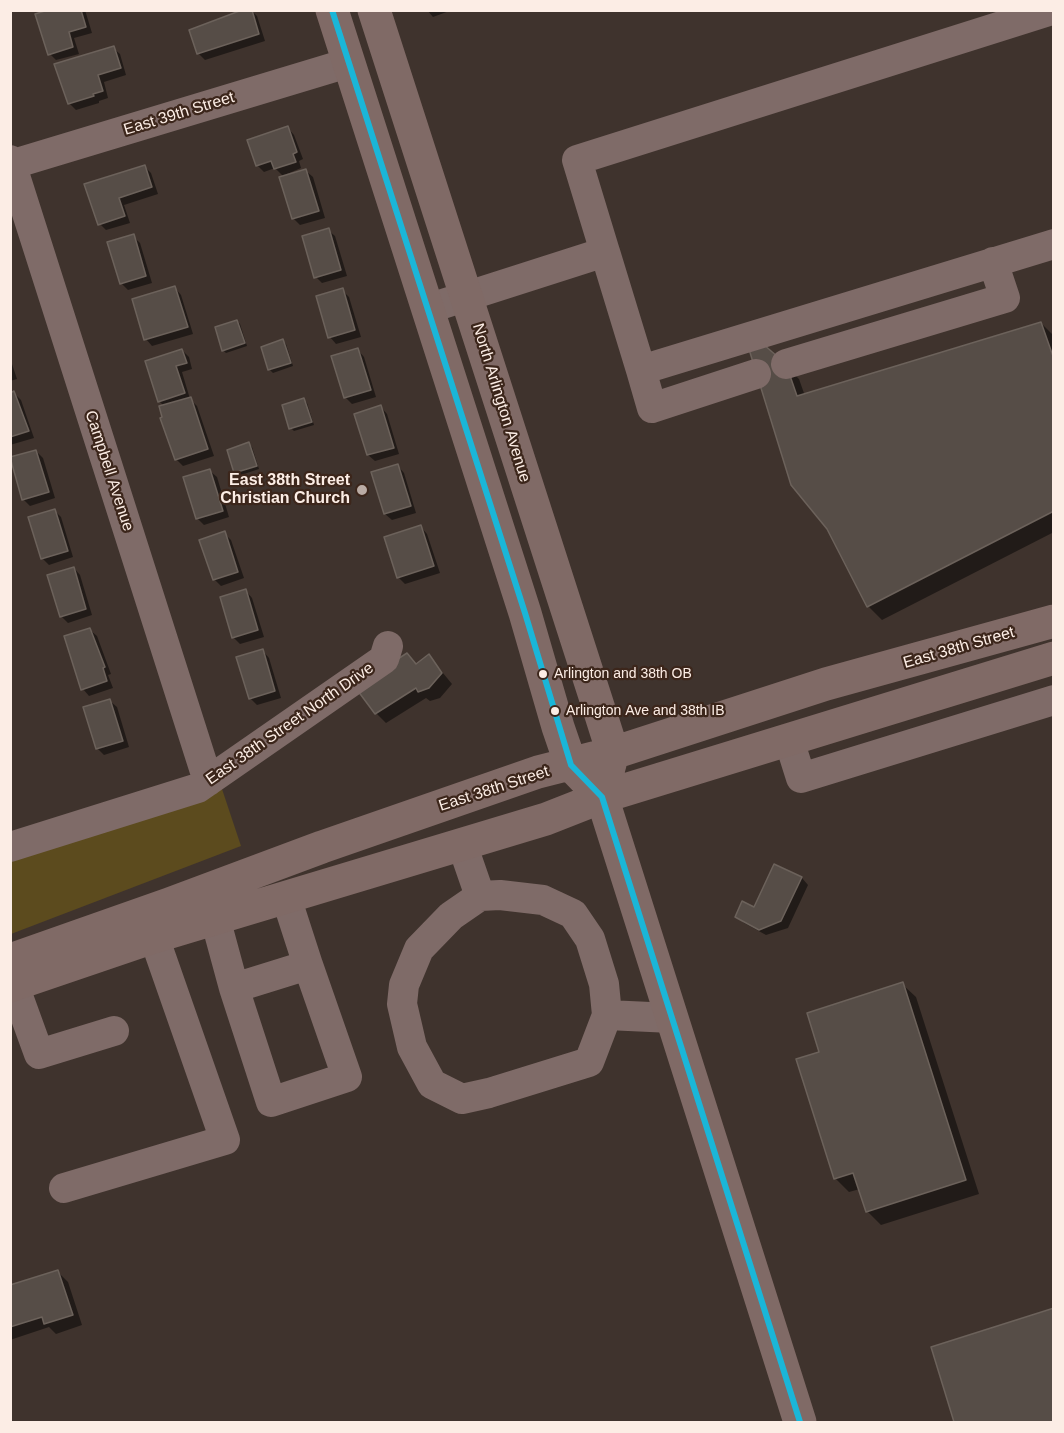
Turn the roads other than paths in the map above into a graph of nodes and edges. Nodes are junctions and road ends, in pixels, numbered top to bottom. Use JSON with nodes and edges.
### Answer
{"nodes":[{"id":1,"x":332,"y":10,"type":"edge"},
{"id":2,"x":374,"y":10,"type":"edge"},
{"id":3,"x":1052,"y":10,"type":"edge"},
{"id":4,"x":348,"y":63,"type":"junction"},
{"id":5,"x":11,"y":163,"type":"edge"},
{"id":6,"x":1053,"y":244,"type":"edge"},
{"id":7,"x":605,"y":252,"type":"junction"},
{"id":8,"x":993,"y":262,"type":"junction"},
{"id":9,"x":468,"y":296,"type":"junction"},
{"id":10,"x":427,"y":309,"type":"junction"},
{"id":11,"x":786,"y":364,"type":"dead end"},
{"id":12,"x":641,"y":370,"type":"junction"},
{"id":13,"x":756,"y":374,"type":"dead end"},
{"id":14,"x":1053,"y":621,"type":"edge"},
{"id":15,"x":388,"y":646,"type":"dead end"},
{"id":16,"x":1053,"y":658,"type":"edge"},
{"id":17,"x":1053,"y":700,"type":"edge"},
{"id":18,"x":874,"y":713,"type":"junction"},
{"id":19,"x":789,"y":740,"type":"junction"},
{"id":20,"x":887,"y":752,"type":"junction"},
{"id":21,"x":612,"y":753,"type":"junction"},
{"id":22,"x":571,"y":765,"type":"junction"},
{"id":23,"x":208,"y":781,"type":"junction"},
{"id":24,"x":602,"y":797,"type":"junction"},
{"id":25,"x":462,"y":844,"type":"junction"},
{"id":26,"x":10,"y":847,"type":"edge"},
{"id":27,"x":480,"y":896,"type":"junction"},
{"id":28,"x":286,"y":897,"type":"junction"},
{"id":29,"x":215,"y":918,"type":"junction"},
{"id":30,"x":154,"y":937,"type":"junction"},
{"id":31,"x":308,"y":964,"type":"junction"},
{"id":32,"x":12,"y":977,"type":"edge"},
{"id":33,"x":234,"y":988,"type":"junction"},
{"id":34,"x":607,"y":1015,"type":"junction"},
{"id":35,"x":672,"y":1018,"type":"junction"},
{"id":36,"x":114,"y":1031,"type":"dead end"},
{"id":37,"x":64,"y":1188,"type":"dead end"},
{"id":38,"x":800,"y":1422,"type":"edge"}],
"edges":[{"from":1,"to":4,"type":"main road"},
{"from":2,"to":9,"type":"main road","name":"North Arlington Avenue"},
{"from":3,"to":7,"type":"street"},
{"from":4,"to":5,"type":"street","name":"East 39th Street"},
{"from":4,"to":10,"type":"main road"},
{"from":5,"to":23,"type":"street","name":"Campbell Avenue"},
{"from":6,"to":8,"type":"street"},
{"from":7,"to":9,"type":"street"},
{"from":7,"to":12,"type":"street"},
{"from":8,"to":11,"type":"street"},
{"from":8,"to":12,"type":"street"},
{"from":9,"to":10,"type":"street"},
{"from":9,"to":21,"type":"main road","name":"North Arlington Avenue"},
{"from":10,"to":22,"type":"main road"},
{"from":12,"to":13,"type":"street"},
{"from":14,"to":21,"type":"main road","name":"East 38th Street"},
{"from":15,"to":23,"type":"street","name":"East 38th Street North Drive"},
{"from":16,"to":18,"type":"main road"},
{"from":17,"to":20,"type":"street"},
{"from":18,"to":19,"type":"main road"},
{"from":18,"to":20,"type":"street"},
{"from":19,"to":20,"type":"street"},
{"from":19,"to":24,"type":"main road"},
{"from":21,"to":22,"type":"main road","name":"East 38th Street"},
{"from":21,"to":24,"type":"main road"},
{"from":22,"to":24,"type":"main road"},
{"from":22,"to":32,"type":"main road","name":"East 38th Street"},
{"from":23,"to":26,"type":"street","name":"East 38th Street North Drive"},
{"from":24,"to":25,"type":"main road"},
{"from":24,"to":35,"type":"main road"},
{"from":25,"to":27,"type":"street"},
{"from":25,"to":28,"type":"main road"},
{"from":27,"to":34,"type":"street"},
{"from":27,"to":34,"type":"street"},
{"from":28,"to":29,"type":"main road"},
{"from":28,"to":31,"type":"street"},
{"from":29,"to":30,"type":"main road"},
{"from":29,"to":33,"type":"street"},
{"from":30,"to":32,"type":"main road"},
{"from":30,"to":37,"type":"street"},
{"from":31,"to":33,"type":"street"},
{"from":31,"to":33,"type":"street"},
{"from":32,"to":36,"type":"street"},
{"from":34,"to":35,"type":"street"},
{"from":35,"to":38,"type":"main road"}]}
